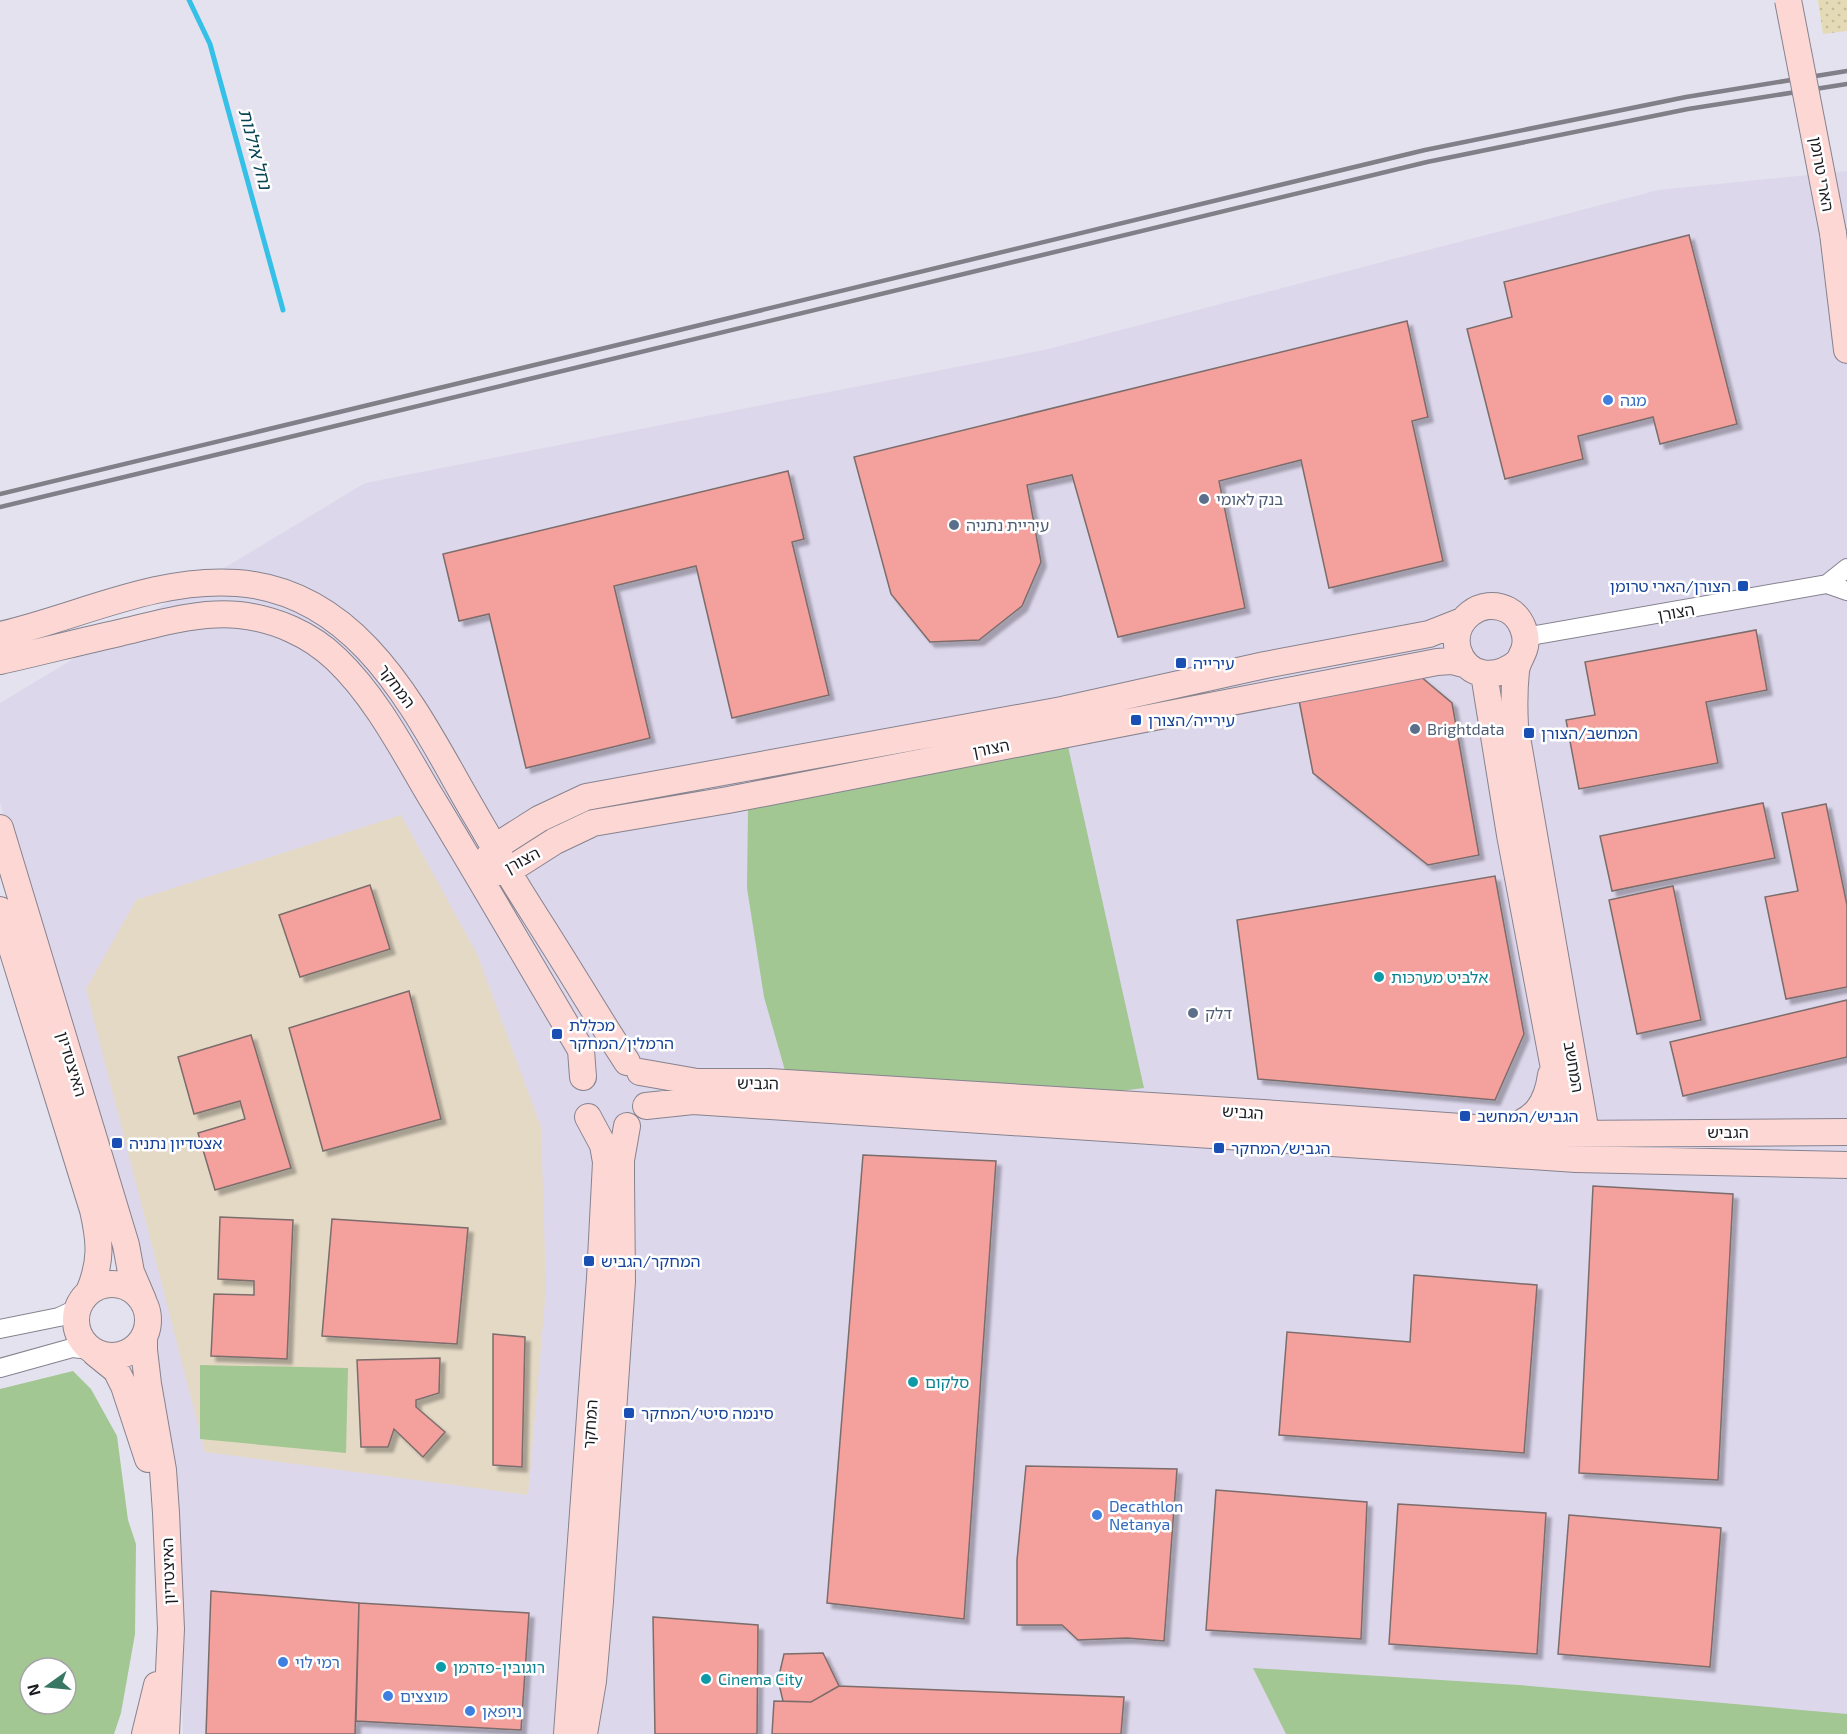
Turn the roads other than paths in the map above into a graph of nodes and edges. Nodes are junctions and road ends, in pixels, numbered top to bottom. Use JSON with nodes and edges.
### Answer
{"nodes":[{"id":1,"x":1788,"y":0,"type":"edge"},
{"id":2,"x":1847,"y":350,"type":"edge"},
{"id":3,"x":1847,"y":568,"type":"edge"},
{"id":4,"x":1827,"y":584,"type":"junction"},
{"id":5,"x":1847,"y":591,"type":"edge"},
{"id":6,"x":1462,"y":621,"type":"junction"},
{"id":7,"x":0,"y":635,"type":"edge"},
{"id":8,"x":1525,"y":637,"type":"junction"},
{"id":9,"x":0,"y":661,"type":"edge"},
{"id":10,"x":1517,"y":663,"type":"junction"},
{"id":11,"x":1476,"y":669,"type":"junction"},
{"id":12,"x":1065,"y":722,"type":"junction"},
{"id":13,"x":0,"y":828,"type":"edge"},
{"id":14,"x":495,"y":847,"type":"junction"},
{"id":15,"x":508,"y":871,"type":"junction"},
{"id":16,"x":478,"y":874,"type":"junction"},
{"id":17,"x":0,"y":910,"type":"edge"},
{"id":18,"x":1553,"y":1063,"type":"junction"},
{"id":19,"x":633,"y":1067,"type":"junction"},
{"id":20,"x":583,"y":1077,"type":"junction"},
{"id":21,"x":773,"y":1094,"type":"junction"},
{"id":22,"x":646,"y":1106,"type":"junction"},
{"id":23,"x":588,"y":1118,"type":"junction"},
{"id":24,"x":627,"y":1126,"type":"junction"},
{"id":25,"x":1498,"y":1130,"type":"junction"},
{"id":26,"x":1847,"y":1132,"type":"edge"},
{"id":27,"x":1575,"y":1134,"type":"junction"},
{"id":28,"x":1576,"y":1159,"type":"junction"},
{"id":29,"x":1847,"y":1165,"type":"edge"},
{"id":30,"x":84,"y":1300,"type":"junction"},
{"id":31,"x":143,"y":1300,"type":"junction"},
{"id":32,"x":1,"y":1328,"type":"edge"},
{"id":33,"x":144,"y":1338,"type":"junction"},
{"id":34,"x":93,"y":1352,"type":"junction"},
{"id":35,"x":0,"y":1368,"type":"edge"},
{"id":36,"x":166,"y":1514,"type":"junction"},
{"id":37,"x":171,"y":1629,"type":"junction"},
{"id":38,"x":145,"y":1734,"type":"edge"},
{"id":39,"x":166,"y":1734,"type":"edge"},
{"id":40,"x":567,"y":1734,"type":"edge"},
{"id":41,"x":584,"y":1734,"type":"edge"}],
"edges":[{"from":1,"to":2,"type":"street","name":"הארי טרומן","bridge":true},
{"from":3,"to":4,"type":"street","name":"הצורן"},
{"from":4,"to":5,"type":"street","name":"הצורן"},
{"from":4,"to":8,"type":"street","name":"הצורן"},
{"from":6,"to":8,"type":"street"},
{"from":6,"to":11,"type":"street"},
{"from":6,"to":12,"type":"street","name":"הצורן"},
{"from":7,"to":14,"type":"street","name":"המחקר"},
{"from":8,"to":10,"type":"street"},
{"from":9,"to":16,"type":"street"},
{"from":10,"to":11,"type":"street"},
{"from":10,"to":27,"type":"street","name":"המחשב"},
{"from":11,"to":12,"type":"street","name":"הצורן"},
{"from":11,"to":18,"type":"street","name":"המחשב"},
{"from":12,"to":14,"type":"street","name":"הצורן"},
{"from":12,"to":15,"type":"street","name":"הצורן"},
{"from":13,"to":31,"type":"street","name":"האיצטדיון"},
{"from":14,"to":15,"type":"street","name":"המחקר"},
{"from":14,"to":16,"type":"street","name":"הצורן"},
{"from":15,"to":16,"type":"street","name":"הצורן"},
{"from":15,"to":19,"type":"street","name":"המחקר"},
{"from":16,"to":20,"type":"street"},
{"from":17,"to":30,"type":"street","name":"האיצטדיון"},
{"from":18,"to":25,"type":"street"},
{"from":18,"to":27,"type":"street","name":"המחשב"},
{"from":19,"to":20,"type":"street"},
{"from":19,"to":21,"type":"street","name":"הגביש"},
{"from":19,"to":22,"type":"street"},
{"from":20,"to":23,"type":"street"},
{"from":21,"to":22,"type":"street","name":"הגביש"},
{"from":21,"to":25,"type":"street","name":"הגביש"},
{"from":21,"to":28,"type":"street","name":"הגביש"},
{"from":22,"to":24,"type":"street"},
{"from":23,"to":24,"type":"street"},
{"from":23,"to":40,"type":"street","name":"המחקר"},
{"from":24,"to":41,"type":"street","name":"המחקר"},
{"from":25,"to":27,"type":"street","name":"הגביש"},
{"from":26,"to":27,"type":"street","name":"הגביש"},
{"from":27,"to":28,"type":"street","name":"המחשב"},
{"from":28,"to":29,"type":"street","name":"הגביש"},
{"from":30,"to":31,"type":"street"},
{"from":30,"to":32,"type":"street"},
{"from":30,"to":34,"type":"street"},
{"from":31,"to":33,"type":"street"},
{"from":33,"to":34,"type":"street"},
{"from":33,"to":36,"type":"street"},
{"from":34,"to":35,"type":"street"},
{"from":34,"to":36,"type":"street"},
{"from":36,"to":37,"type":"street","name":"האיצטדיון"},
{"from":37,"to":38,"type":"street"},
{"from":37,"to":39,"type":"street"}]}
